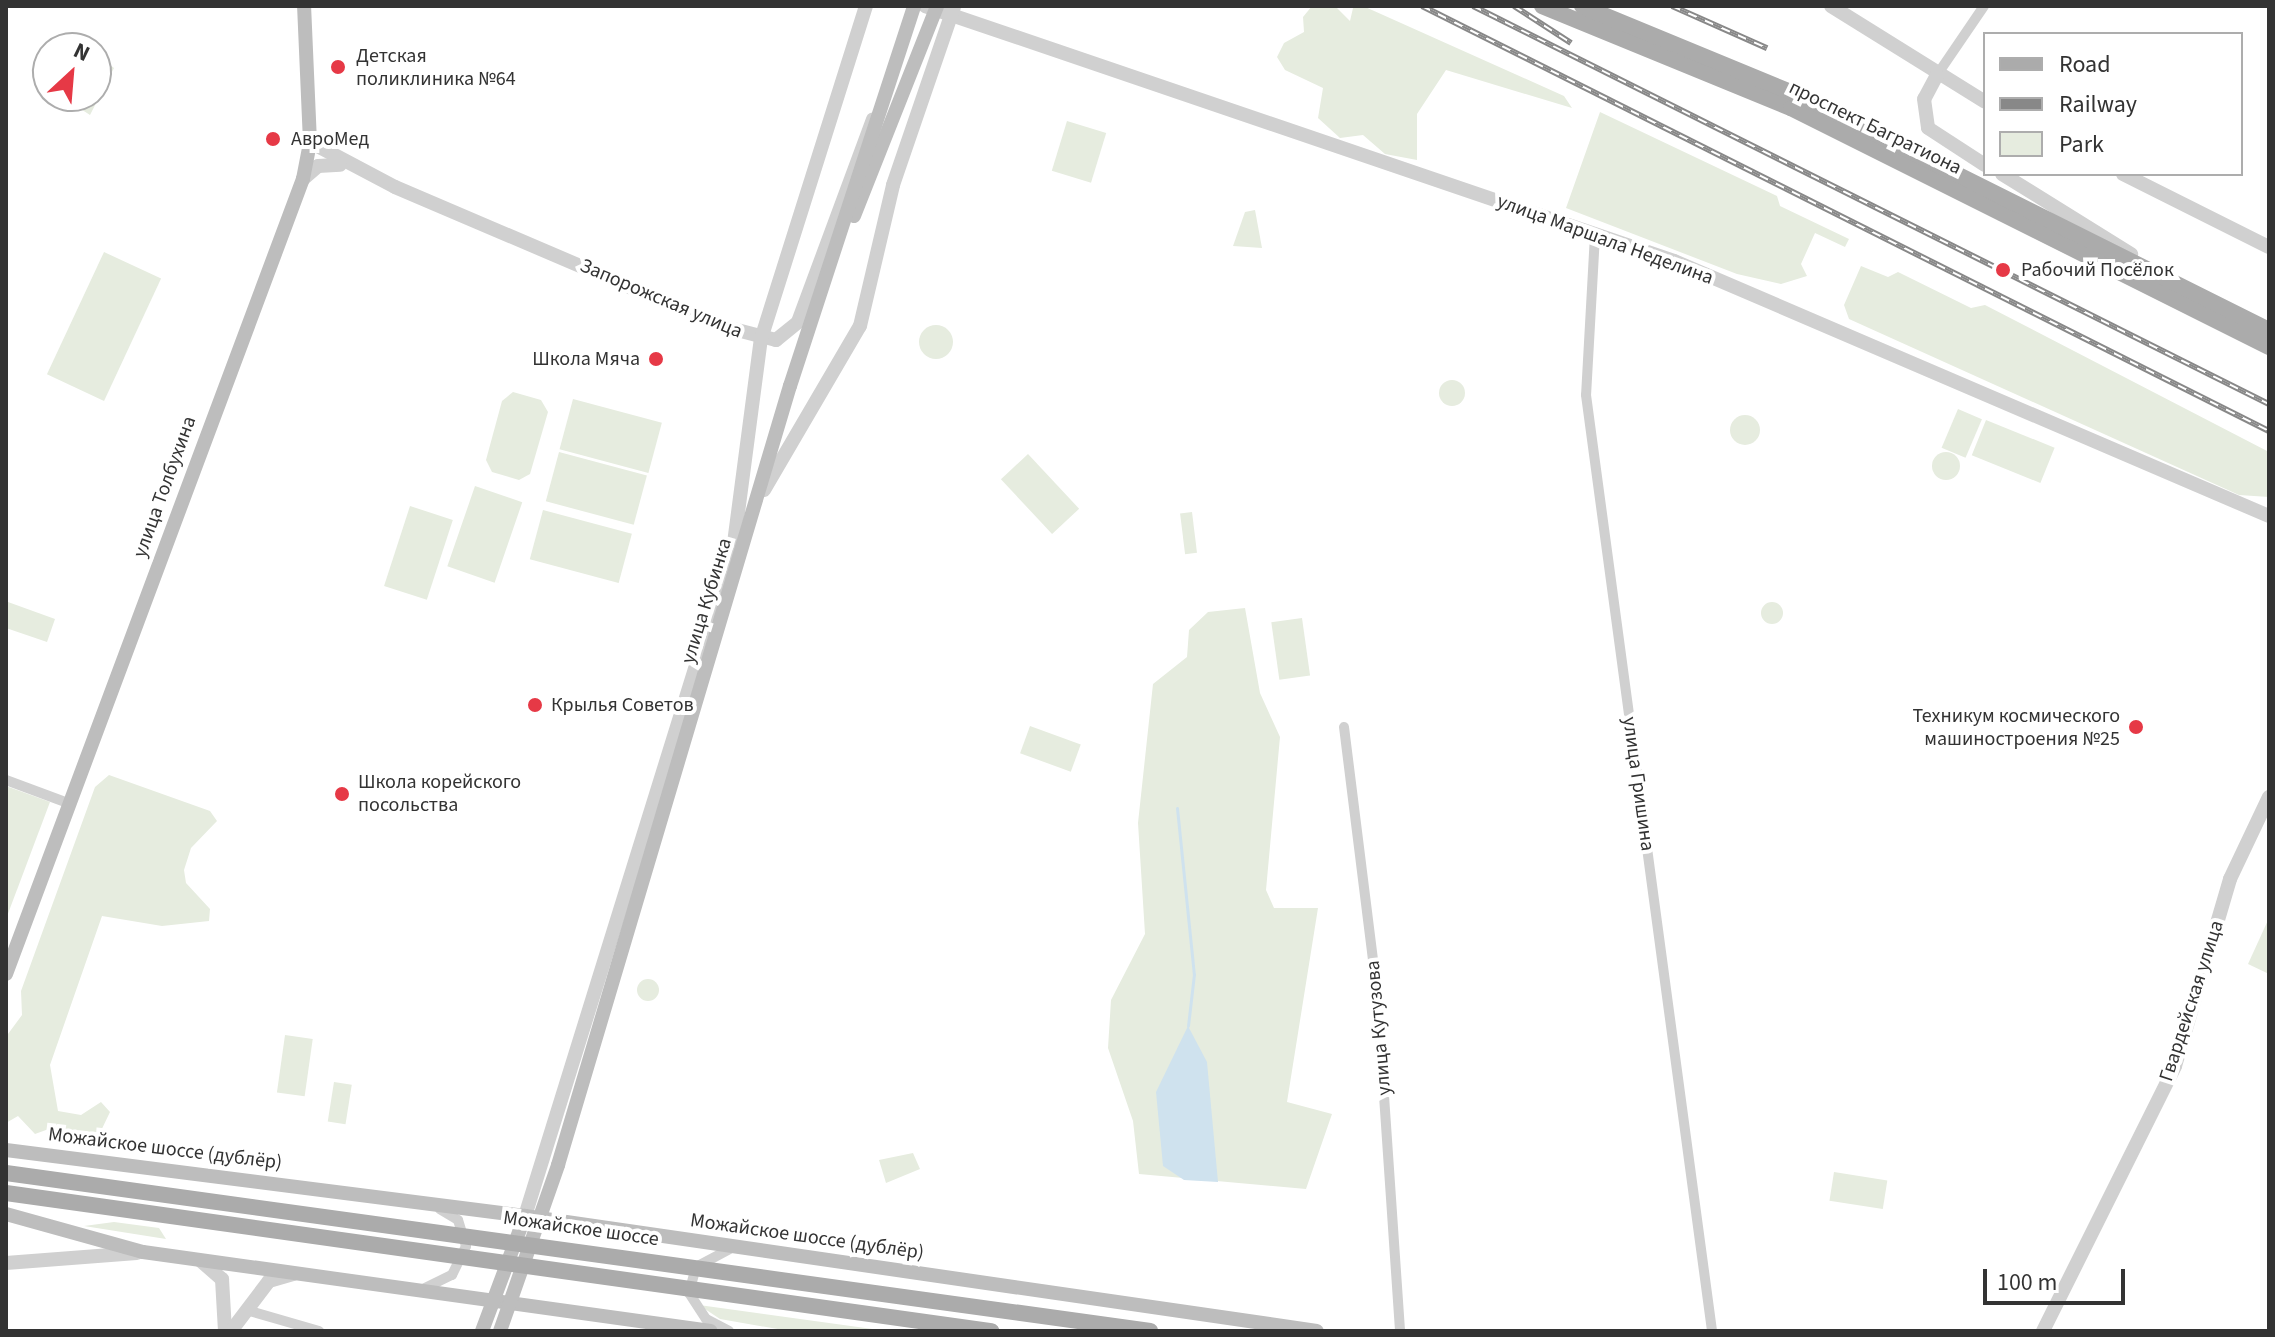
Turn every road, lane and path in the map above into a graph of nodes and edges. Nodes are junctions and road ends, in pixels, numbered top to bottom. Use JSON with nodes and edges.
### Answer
{"nodes":[{"id":1,"x":297,"y":6,"type":"edge"},
{"id":2,"x":304,"y":6,"type":"edge"},
{"id":3,"x":866,"y":6,"type":"edge"},
{"id":4,"x":914,"y":6,"type":"edge"},
{"id":5,"x":925,"y":6,"type":"edge"},
{"id":6,"x":937,"y":6,"type":"edge"},
{"id":7,"x":1582,"y":6,"type":"edge"},
{"id":8,"x":1831,"y":6,"type":"edge"},
{"id":9,"x":1984,"y":6,"type":"edge"},
{"id":10,"x":1546,"y":8,"type":"edge"},
{"id":11,"x":952,"y":10,"type":"edge"},
{"id":12,"x":300,"y":33,"type":"junction"},
{"id":13,"x":1937,"y":75,"type":"junction"},
{"id":14,"x":1983,"y":101,"type":"edge"},
{"id":15,"x":881,"y":106,"type":"junction"},
{"id":16,"x":310,"y":142,"type":"junction"},
{"id":17,"x":1983,"y":164,"type":"edge"},
{"id":18,"x":348,"y":167,"type":"junction"},
{"id":19,"x":2005,"y":176,"type":"edge"},
{"id":20,"x":2127,"y":176,"type":"edge"},
{"id":21,"x":303,"y":179,"type":"junction"},
{"id":22,"x":2026,"y":215,"type":"junction"},
{"id":23,"x":1595,"y":235,"type":"junction"},
{"id":24,"x":2269,"y":247,"type":"edge"},
{"id":25,"x":824,"y":282,"type":"junction"},
{"id":26,"x":2175,"y":282,"type":"junction"},
{"id":27,"x":2269,"y":330,"type":"edge"},
{"id":28,"x":761,"y":339,"type":"junction"},
{"id":29,"x":2269,"y":347,"type":"edge"},
{"id":30,"x":2269,"y":516,"type":"edge"},
{"id":31,"x":752,"y":520,"type":"junction"},
{"id":32,"x":1344,"y":727,"type":"dead end"},
{"id":33,"x":6,"y":780,"type":"edge"},
{"id":34,"x":2269,"y":797,"type":"edge"},
{"id":35,"x":68,"y":803,"type":"junction"},
{"id":36,"x":6,"y":974,"type":"edge"},
{"id":37,"x":6,"y":1150,"type":"edge"},
{"id":38,"x":6,"y":1173,"type":"edge"},
{"id":39,"x":6,"y":1193,"type":"edge"},
{"id":40,"x":426,"y":1204,"type":"junction"},
{"id":41,"x":6,"y":1214,"type":"edge"},
{"id":42,"x":525,"y":1216,"type":"junction"},
{"id":43,"x":541,"y":1218,"type":"junction"},
{"id":44,"x":740,"y":1248,"type":"junction"},
{"id":45,"x":143,"y":1252,"type":"junction"},
{"id":46,"x":201,"y":1261,"type":"junction"},
{"id":47,"x":6,"y":1263,"type":"edge"},
{"id":48,"x":294,"y":1274,"type":"junction"},
{"id":49,"x":407,"y":1291,"type":"junction"},
{"id":50,"x":494,"y":1302,"type":"junction"},
{"id":51,"x":510,"y":1304,"type":"junction"},
{"id":52,"x":246,"y":1310,"type":"junction"},
{"id":53,"x":225,"y":1331,"type":"edge"},
{"id":54,"x":231,"y":1331,"type":"edge"},
{"id":55,"x":319,"y":1331,"type":"edge"},
{"id":56,"x":482,"y":1331,"type":"edge"},
{"id":57,"x":500,"y":1331,"type":"edge"},
{"id":58,"x":711,"y":1331,"type":"edge"},
{"id":59,"x":729,"y":1331,"type":"edge"},
{"id":60,"x":991,"y":1331,"type":"edge"},
{"id":61,"x":1150,"y":1331,"type":"edge"},
{"id":62,"x":1317,"y":1331,"type":"edge"},
{"id":63,"x":1400,"y":1331,"type":"edge"},
{"id":64,"x":1712,"y":1331,"type":"edge"},
{"id":65,"x":2043,"y":1331,"type":"edge"}],
"edges":[{"from":1,"to":12,"type":"street","name":"улица Толбухина"},
{"from":2,"to":12,"type":"main road"},
{"from":3,"to":28,"type":"street"},
{"from":4,"to":15,"type":"main road","name":"улица Кубинка"},
{"from":5,"to":11,"type":"street","name":"улица Маршала Неделина"},
{"from":6,"to":25,"type":"main road"},
{"from":7,"to":22,"type":"main road","name":"проспект Багратиона"},
{"from":8,"to":13,"type":"street"},
{"from":9,"to":13,"type":"street"},
{"from":10,"to":22,"type":"main road","name":"проспект Багратиона"},
{"from":11,"to":23,"type":"street","name":"улица Маршала Неделина"},
{"from":11,"to":31,"type":"street"},
{"from":12,"to":16,"type":"main road","name":"улица Толбухина"},
{"from":13,"to":14,"type":"street"},
{"from":13,"to":17,"type":"street"},
{"from":15,"to":25,"type":"main road","name":"улица Кубинка"},
{"from":15,"to":28,"type":"street","name":"Запорожская улица"},
{"from":16,"to":18,"type":"street","name":"Запорожская улица"},
{"from":16,"to":21,"type":"main road","name":"улица Толбухина"},
{"from":18,"to":21,"type":"street"},
{"from":18,"to":28,"type":"street","name":"Запорожская улица"},
{"from":19,"to":26,"type":"street"},
{"from":20,"to":24,"type":"street"},
{"from":21,"to":35,"type":"main road","name":"улица Толбухина"},
{"from":22,"to":26,"type":"main road","name":"проспект Багратиона"},
{"from":22,"to":29,"type":"main road","name":"проспект Багратиона"},
{"from":23,"to":30,"type":"street","name":"улица Маршала Неделина"},
{"from":23,"to":64,"type":"street","name":"улица Гришина"},
{"from":25,"to":31,"type":"main road","name":"улица Кубинка"},
{"from":26,"to":27,"type":"main road","name":"проспект Багратиона"},
{"from":28,"to":42,"type":"street"},
{"from":31,"to":43,"type":"main road","name":"улица Кубинка"},
{"from":32,"to":63,"type":"street","name":"улица Кутузова"},
{"from":33,"to":35,"type":"street"},
{"from":34,"to":65,"type":"street","name":"Гвардейская улица"},
{"from":35,"to":36,"type":"main road","name":"улица Толбухина"},
{"from":37,"to":40,"type":"main road","name":"Можайское шоссе (дублёр)"},
{"from":38,"to":61,"type":"main road","name":"Можайское шоссе"},
{"from":39,"to":60,"type":"main road"},
{"from":40,"to":42,"type":"main road","name":"Можайское шоссе (дублёр)"},
{"from":40,"to":49,"type":"street"},
{"from":41,"to":45,"type":"main road"},
{"from":42,"to":43,"type":"main road","name":"Можайское шоссе (дублёр)"},
{"from":42,"to":50,"type":"main road"},
{"from":43,"to":44,"type":"main road","name":"Можайское шоссе (дублёр)"},
{"from":43,"to":51,"type":"main road","name":"улица Кубинка"},
{"from":44,"to":59,"type":"street"},
{"from":44,"to":62,"type":"main road","name":"Можайское шоссе (дублёр)"},
{"from":45,"to":46,"type":"main road"},
{"from":45,"to":47,"type":"street"},
{"from":46,"to":48,"type":"main road"},
{"from":46,"to":53,"type":"street"},
{"from":48,"to":49,"type":"main road"},
{"from":48,"to":52,"type":"street"},
{"from":49,"to":50,"type":"main road"},
{"from":50,"to":51,"type":"main road"},
{"from":50,"to":56,"type":"main road"},
{"from":51,"to":57,"type":"main road","name":"улица Кубинка"},
{"from":51,"to":58,"type":"main road"},
{"from":52,"to":54,"type":"street"},
{"from":52,"to":55,"type":"street"}]}
